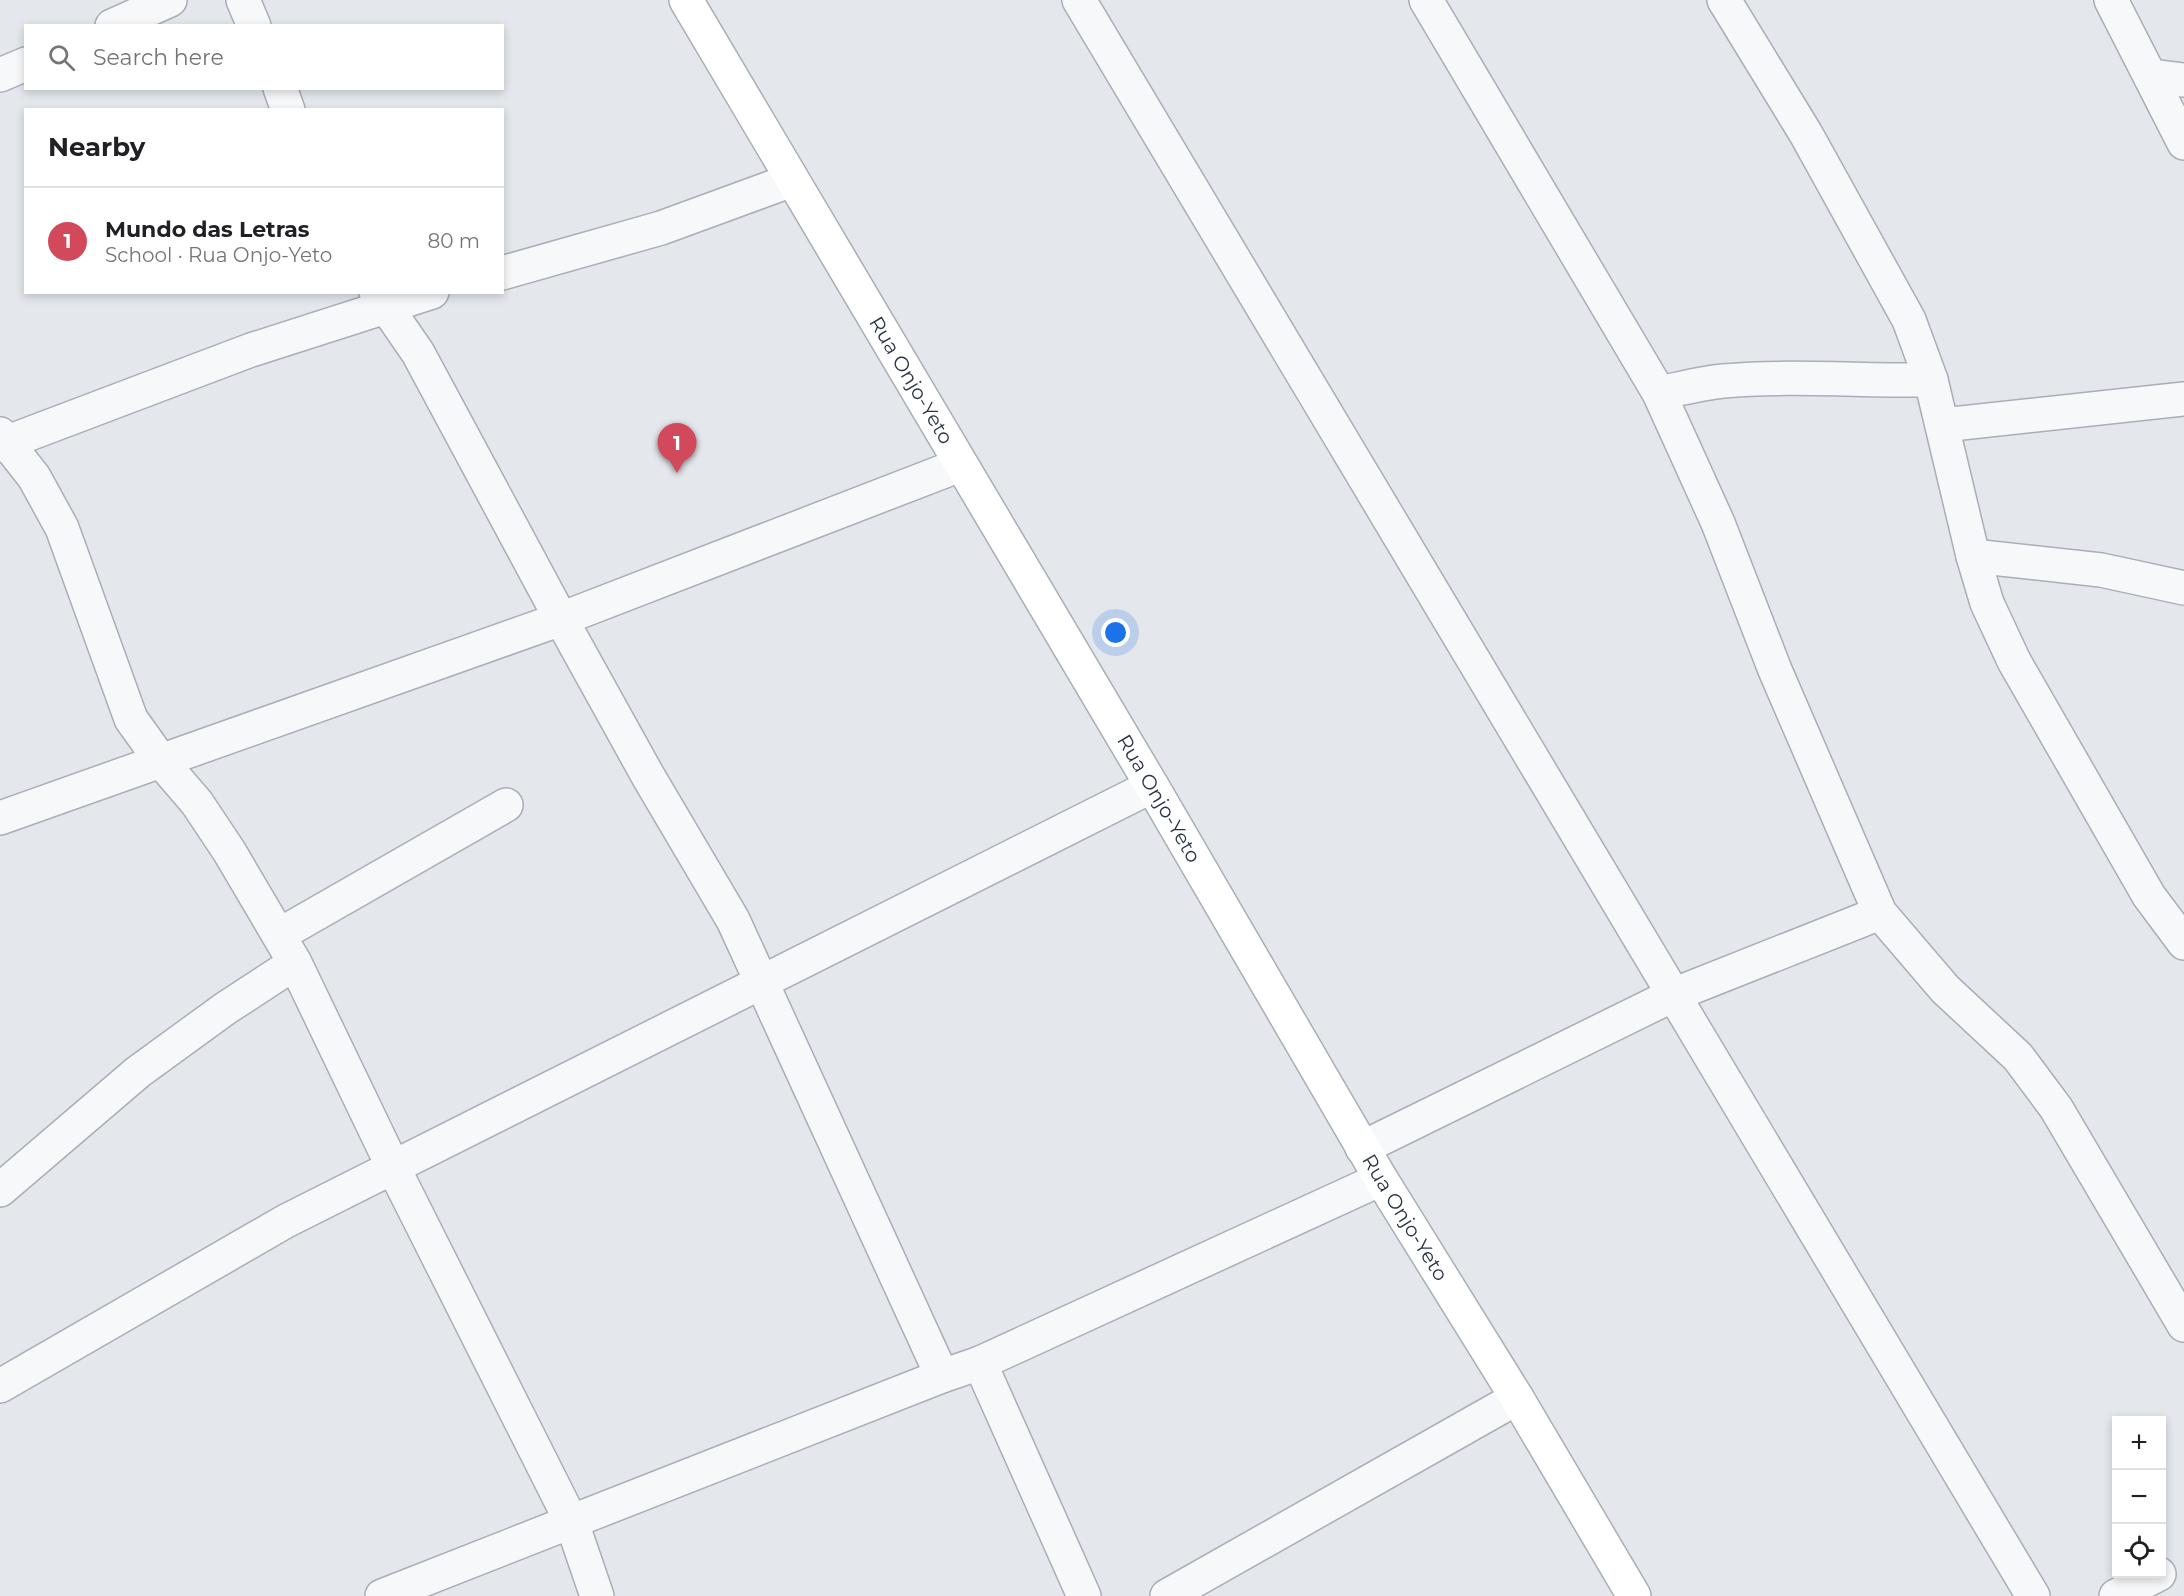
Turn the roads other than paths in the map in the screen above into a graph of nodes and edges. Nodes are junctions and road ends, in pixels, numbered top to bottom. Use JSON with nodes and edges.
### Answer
{"nodes":[{"id":1,"x":170,"y":0,"type":"edge"},
{"id":2,"x":243,"y":0,"type":"edge"},
{"id":3,"x":686,"y":0,"type":"edge"},
{"id":4,"x":1079,"y":0,"type":"edge"},
{"id":5,"x":1426,"y":0,"type":"edge"},
{"id":6,"x":1724,"y":0,"type":"edge"},
{"id":7,"x":2111,"y":0,"type":"edge"},
{"id":8,"x":116,"y":24,"type":"edge"},
{"id":9,"x":253,"y":24,"type":"edge"},
{"id":10,"x":24,"y":65,"type":"edge"},
{"id":11,"x":0,"y":75,"type":"edge"},
{"id":12,"x":2150,"y":76,"type":"junction"},
{"id":13,"x":2184,"y":80,"type":"edge"},
{"id":14,"x":281,"y":90,"type":"edge"},
{"id":15,"x":287,"y":108,"type":"edge"},
{"id":16,"x":2184,"y":143,"type":"edge"},
{"id":17,"x":792,"y":180,"type":"junction"},
{"id":18,"x":504,"y":272,"type":"edge"},
{"id":19,"x":417,"y":294,"type":"edge"},
{"id":20,"x":381,"y":299,"type":"edge"},
{"id":21,"x":1931,"y":380,"type":"junction"},
{"id":22,"x":1659,"y":393,"type":"junction"},
{"id":23,"x":2184,"y":399,"type":"edge"},
{"id":24,"x":1943,"y":425,"type":"junction"},
{"id":25,"x":2,"y":441,"type":"edge"},
{"id":26,"x":960,"y":465,"type":"junction"},
{"id":27,"x":1973,"y":556,"type":"junction"},
{"id":28,"x":2184,"y":588,"type":"edge"},
{"id":29,"x":561,"y":619,"type":"junction"},
{"id":30,"x":161,"y":761,"type":"junction"},
{"id":31,"x":1152,"y":786,"type":"junction"},
{"id":32,"x":506,"y":805,"type":"dead end"},
{"id":33,"x":0,"y":818,"type":"edge"},
{"id":34,"x":1880,"y":913,"type":"junction"},
{"id":35,"x":279,"y":935,"type":"junction"},
{"id":36,"x":2184,"y":943,"type":"edge"},
{"id":37,"x":295,"y":963,"type":"junction"},
{"id":38,"x":761,"y":981,"type":"junction"},
{"id":39,"x":1673,"y":995,"type":"junction"},
{"id":40,"x":1362,"y":1148,"type":"junction"},
{"id":41,"x":394,"y":1169,"type":"junction"},
{"id":42,"x":1381,"y":1179,"type":"junction"},
{"id":43,"x":0,"y":1190,"type":"edge"},
{"id":44,"x":2184,"y":1325,"type":"edge"},
{"id":45,"x":981,"y":1363,"type":"junction"},
{"id":46,"x":942,"y":1376,"type":"junction"},
{"id":47,"x":0,"y":1386,"type":"edge"},
{"id":48,"x":1517,"y":1398,"type":"junction"},
{"id":49,"x":572,"y":1523,"type":"junction"},
{"id":50,"x":2184,"y":1560,"type":"edge"},
{"id":51,"x":2166,"y":1570,"type":"edge"},
{"id":52,"x":2150,"y":1578,"type":"edge"},
{"id":53,"x":382,"y":1596,"type":"edge"},
{"id":54,"x":597,"y":1596,"type":"edge"},
{"id":55,"x":1084,"y":1596,"type":"edge"},
{"id":56,"x":1167,"y":1596,"type":"edge"},
{"id":57,"x":1634,"y":1596,"type":"edge"},
{"id":58,"x":2033,"y":1596,"type":"edge"},
{"id":59,"x":2116,"y":1596,"type":"edge"}],
"edges":[{"from":1,"to":8,"type":"street"},
{"from":2,"to":9,"type":"street"},
{"from":3,"to":17,"type":"main road","name":"Rua Onjo-Yeto"},
{"from":4,"to":39,"type":"street"},
{"from":5,"to":22,"type":"street"},
{"from":6,"to":21,"type":"street"},
{"from":7,"to":12,"type":"street"},
{"from":10,"to":11,"type":"street"},
{"from":12,"to":13,"type":"street"},
{"from":12,"to":16,"type":"street"},
{"from":14,"to":15,"type":"street"},
{"from":17,"to":18,"type":"street"},
{"from":17,"to":26,"type":"main road","name":"Rua Onjo-Yeto"},
{"from":19,"to":20,"type":"street"},
{"from":20,"to":25,"type":"street"},
{"from":20,"to":29,"type":"street"},
{"from":21,"to":22,"type":"street"},
{"from":21,"to":24,"type":"street"},
{"from":22,"to":34,"type":"street"},
{"from":23,"to":24,"type":"street"},
{"from":24,"to":27,"type":"street"},
{"from":25,"to":30,"type":"street"},
{"from":26,"to":29,"type":"street"},
{"from":26,"to":31,"type":"main road","name":"Rua Onjo-Yeto"},
{"from":27,"to":28,"type":"street"},
{"from":27,"to":36,"type":"street"},
{"from":29,"to":30,"type":"street"},
{"from":29,"to":38,"type":"street"},
{"from":30,"to":33,"type":"street"},
{"from":30,"to":35,"type":"street"},
{"from":31,"to":38,"type":"street"},
{"from":31,"to":40,"type":"main road","name":"Rua Onjo-Yeto"},
{"from":32,"to":35,"type":"street"},
{"from":34,"to":39,"type":"street"},
{"from":34,"to":44,"type":"street"},
{"from":35,"to":37,"type":"street"},
{"from":37,"to":41,"type":"street"},
{"from":37,"to":43,"type":"street"},
{"from":38,"to":41,"type":"street"},
{"from":38,"to":46,"type":"street"},
{"from":39,"to":40,"type":"street"},
{"from":39,"to":58,"type":"street"},
{"from":40,"to":42,"type":"main road","name":"Rua Onjo-Yeto"},
{"from":41,"to":47,"type":"street"},
{"from":41,"to":49,"type":"street"},
{"from":42,"to":45,"type":"street"},
{"from":42,"to":48,"type":"main road","name":"Rua Onjo-Yeto"},
{"from":45,"to":46,"type":"street"},
{"from":45,"to":55,"type":"street"},
{"from":46,"to":49,"type":"street"},
{"from":48,"to":56,"type":"street"},
{"from":48,"to":57,"type":"main road","name":"Rua Onjo-Yeto"},
{"from":49,"to":53,"type":"street"},
{"from":49,"to":54,"type":"street"},
{"from":50,"to":51,"type":"street"},
{"from":52,"to":59,"type":"street"}]}
